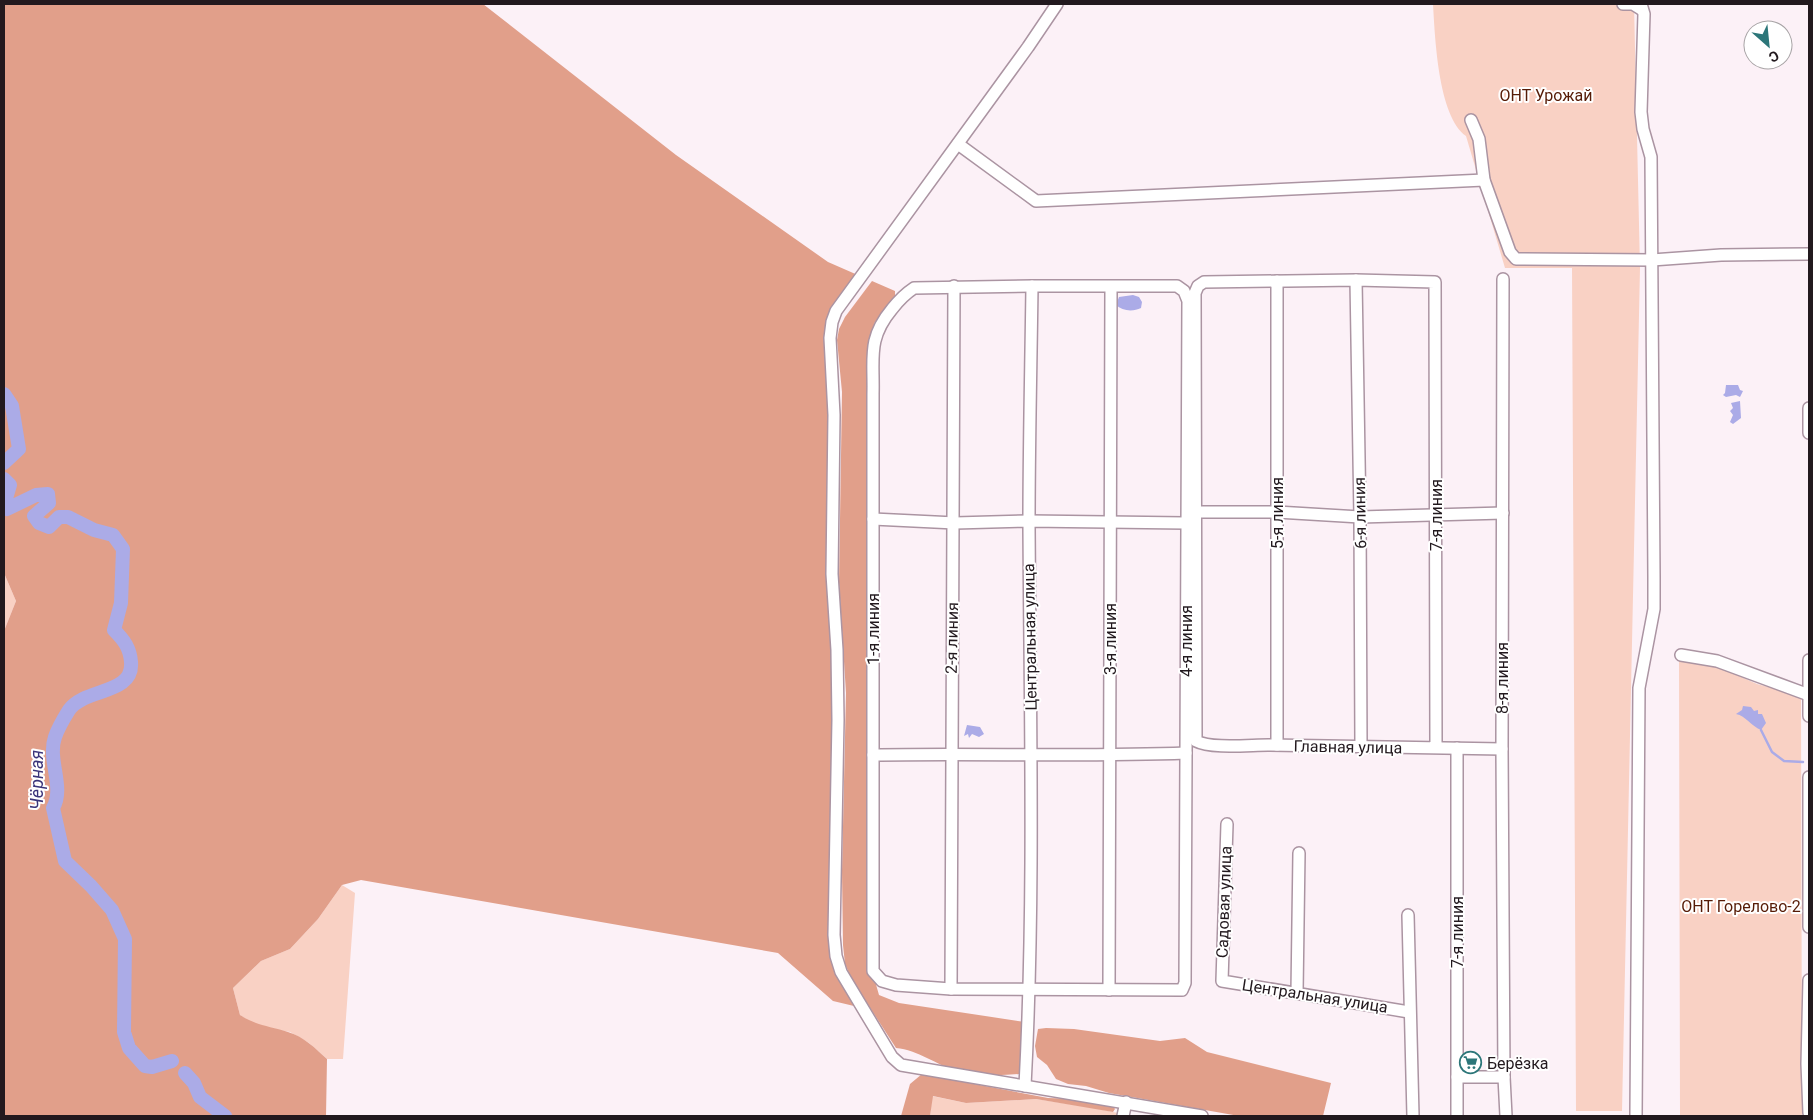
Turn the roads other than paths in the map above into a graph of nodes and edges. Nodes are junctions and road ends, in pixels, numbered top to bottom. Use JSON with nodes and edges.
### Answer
{"nodes":[{"id":1,"x":1057,"y":4,"type":"edge"},
{"id":2,"x":1623,"y":4,"type":"edge"},
{"id":3,"x":1641,"y":7,"type":"edge"},
{"id":4,"x":1471,"y":120,"type":"dead end"},
{"id":5,"x":958,"y":144,"type":"junction"},
{"id":6,"x":1484,"y":180,"type":"junction"},
{"id":7,"x":1809,"y":254,"type":"edge"},
{"id":8,"x":1652,"y":260,"type":"junction"},
{"id":9,"x":1502,"y":279,"type":"dead end"},
{"id":10,"x":1356,"y":280,"type":"junction"},
{"id":11,"x":1277,"y":281,"type":"junction"},
{"id":12,"x":954,"y":286,"type":"junction"},
{"id":13,"x":1032,"y":286,"type":"junction"},
{"id":14,"x":1111,"y":287,"type":"junction"},
{"id":15,"x":1809,"y":408,"type":"edge"},
{"id":16,"x":1809,"y":433,"type":"edge"},
{"id":17,"x":1195,"y":512,"type":"junction"},
{"id":18,"x":1277,"y":512,"type":"junction"},
{"id":19,"x":1503,"y":513,"type":"junction"},
{"id":20,"x":1436,"y":516,"type":"junction"},
{"id":21,"x":1360,"y":517,"type":"junction"},
{"id":22,"x":873,"y":519,"type":"junction"},
{"id":23,"x":1029,"y":521,"type":"junction"},
{"id":24,"x":1111,"y":522,"type":"junction"},
{"id":25,"x":955,"y":523,"type":"junction"},
{"id":26,"x":1185,"y":523,"type":"junction"},
{"id":27,"x":1681,"y":656,"type":"dead end"},
{"id":28,"x":1809,"y":660,"type":"edge"},
{"id":29,"x":1809,"y":695,"type":"edge"},
{"id":30,"x":1809,"y":716,"type":"edge"},
{"id":31,"x":1277,"y":746,"type":"junction"},
{"id":32,"x":1360,"y":747,"type":"junction"},
{"id":33,"x":1436,"y":748,"type":"junction"},
{"id":34,"x":1457,"y":748,"type":"junction"},
{"id":35,"x":1502,"y":749,"type":"junction"},
{"id":36,"x":952,"y":753,"type":"junction"},
{"id":37,"x":1186,"y":753,"type":"junction"},
{"id":38,"x":873,"y":755,"type":"junction"},
{"id":39,"x":1031,"y":756,"type":"junction"},
{"id":40,"x":1109,"y":756,"type":"junction"},
{"id":41,"x":1809,"y":777,"type":"edge"},
{"id":42,"x":1226,"y":824,"type":"dead end"},
{"id":43,"x":1299,"y":853,"type":"dead end"},
{"id":44,"x":1408,"y":915,"type":"dead end"},
{"id":45,"x":1809,"y":927,"type":"edge"},
{"id":46,"x":1809,"y":980,"type":"edge"},
{"id":47,"x":1222,"y":981,"type":"joint"},
{"id":48,"x":951,"y":989,"type":"junction"},
{"id":49,"x":1029,"y":989,"type":"junction"},
{"id":50,"x":1109,"y":990,"type":"junction"},
{"id":51,"x":1297,"y":992,"type":"junction"},
{"id":52,"x":1408,"y":1012,"type":"junction"},
{"id":53,"x":1457,"y":1077,"type":"junction"},
{"id":54,"x":1504,"y":1077,"type":"junction"},
{"id":55,"x":1026,"y":1086,"type":"junction"},
{"id":56,"x":1126,"y":1102,"type":"junction"},
{"id":57,"x":1809,"y":1113,"type":"edge"},
{"id":58,"x":1123,"y":1116,"type":"edge"},
{"id":59,"x":1202,"y":1116,"type":"edge"},
{"id":60,"x":1412,"y":1116,"type":"edge"},
{"id":61,"x":1457,"y":1116,"type":"edge"},
{"id":62,"x":1506,"y":1116,"type":"edge"},
{"id":63,"x":1636,"y":1116,"type":"edge"}],
"edges":[{"from":1,"to":5,"type":"street"},
{"from":2,"to":3,"type":"street"},
{"from":3,"to":8,"type":"street"},
{"from":4,"to":6,"type":"street"},
{"from":5,"to":6,"type":"street"},
{"from":5,"to":55,"type":"street"},
{"from":6,"to":8,"type":"street"},
{"from":7,"to":8,"type":"street"},
{"from":8,"to":63,"type":"street"},
{"from":9,"to":19,"type":"street","name":"8-я линия"},
{"from":10,"to":11,"type":"street"},
{"from":10,"to":20,"type":"street","name":"7-я линия"},
{"from":10,"to":21,"type":"street","name":"6-я линия"},
{"from":11,"to":17,"type":"street"},
{"from":11,"to":18,"type":"street","name":"5-я линия"},
{"from":12,"to":13,"type":"street"},
{"from":12,"to":22,"type":"street","name":"1-я линия"},
{"from":12,"to":25,"type":"street","name":"2-я линия"},
{"from":13,"to":14,"type":"street"},
{"from":13,"to":23,"type":"street","name":"Центральная улица"},
{"from":14,"to":24,"type":"street","name":"3-я линия"},
{"from":14,"to":26,"type":"street","name":"4-я линия"},
{"from":15,"to":16,"type":"street"},
{"from":17,"to":18,"type":"street"},
{"from":17,"to":31,"type":"street","name":"Главная улица"},
{"from":18,"to":21,"type":"street"},
{"from":18,"to":31,"type":"street","name":"5-я линия"},
{"from":19,"to":20,"type":"street"},
{"from":19,"to":35,"type":"street","name":"8-я линия"},
{"from":20,"to":21,"type":"street"},
{"from":20,"to":33,"type":"street","name":"7-я линия"},
{"from":21,"to":32,"type":"street","name":"6-я линия"},
{"from":22,"to":25,"type":"street"},
{"from":22,"to":38,"type":"street","name":"1-я линия"},
{"from":23,"to":24,"type":"street"},
{"from":23,"to":25,"type":"street"},
{"from":23,"to":39,"type":"street","name":"Центральная улица"},
{"from":24,"to":26,"type":"street"},
{"from":24,"to":40,"type":"street","name":"3-я линия"},
{"from":25,"to":36,"type":"street","name":"2-я линия"},
{"from":26,"to":37,"type":"street","name":"4-я линия"},
{"from":27,"to":29,"type":"street"},
{"from":28,"to":29,"type":"street"},
{"from":29,"to":30,"type":"street"},
{"from":31,"to":32,"type":"street","name":"Главная улица"},
{"from":32,"to":33,"type":"street","name":"Главная улица"},
{"from":33,"to":34,"type":"street","name":"Главная улица"},
{"from":34,"to":35,"type":"street","name":"Главная улица"},
{"from":34,"to":53,"type":"street","name":"7-я линия"},
{"from":35,"to":54,"type":"street","name":"8-я линия"},
{"from":36,"to":38,"type":"street"},
{"from":36,"to":39,"type":"street"},
{"from":36,"to":48,"type":"street","name":"2-я линия"},
{"from":37,"to":40,"type":"street"},
{"from":37,"to":50,"type":"street","name":"4-я линия"},
{"from":38,"to":48,"type":"street","name":"1-я линия"},
{"from":39,"to":40,"type":"street"},
{"from":39,"to":49,"type":"street","name":"Центральная улица"},
{"from":40,"to":50,"type":"street","name":"3-я линия"},
{"from":41,"to":45,"type":"street"},
{"from":42,"to":47,"type":"street","name":"Садовая улица"},
{"from":43,"to":51,"type":"street"},
{"from":44,"to":52,"type":"street"},
{"from":46,"to":57,"type":"street"},
{"from":47,"to":51,"type":"street","name":"Центральная улица"},
{"from":48,"to":49,"type":"street"},
{"from":49,"to":50,"type":"street"},
{"from":49,"to":55,"type":"street","name":"Центральная улица"},
{"from":51,"to":52,"type":"street","name":"Центральная улица"},
{"from":52,"to":60,"type":"street"},
{"from":53,"to":54,"type":"street"},
{"from":53,"to":61,"type":"street","name":"7-я линия"},
{"from":54,"to":62,"type":"street","name":"8-я линия"},
{"from":55,"to":56,"type":"street"},
{"from":56,"to":58,"type":"street"},
{"from":56,"to":59,"type":"street"}]}
